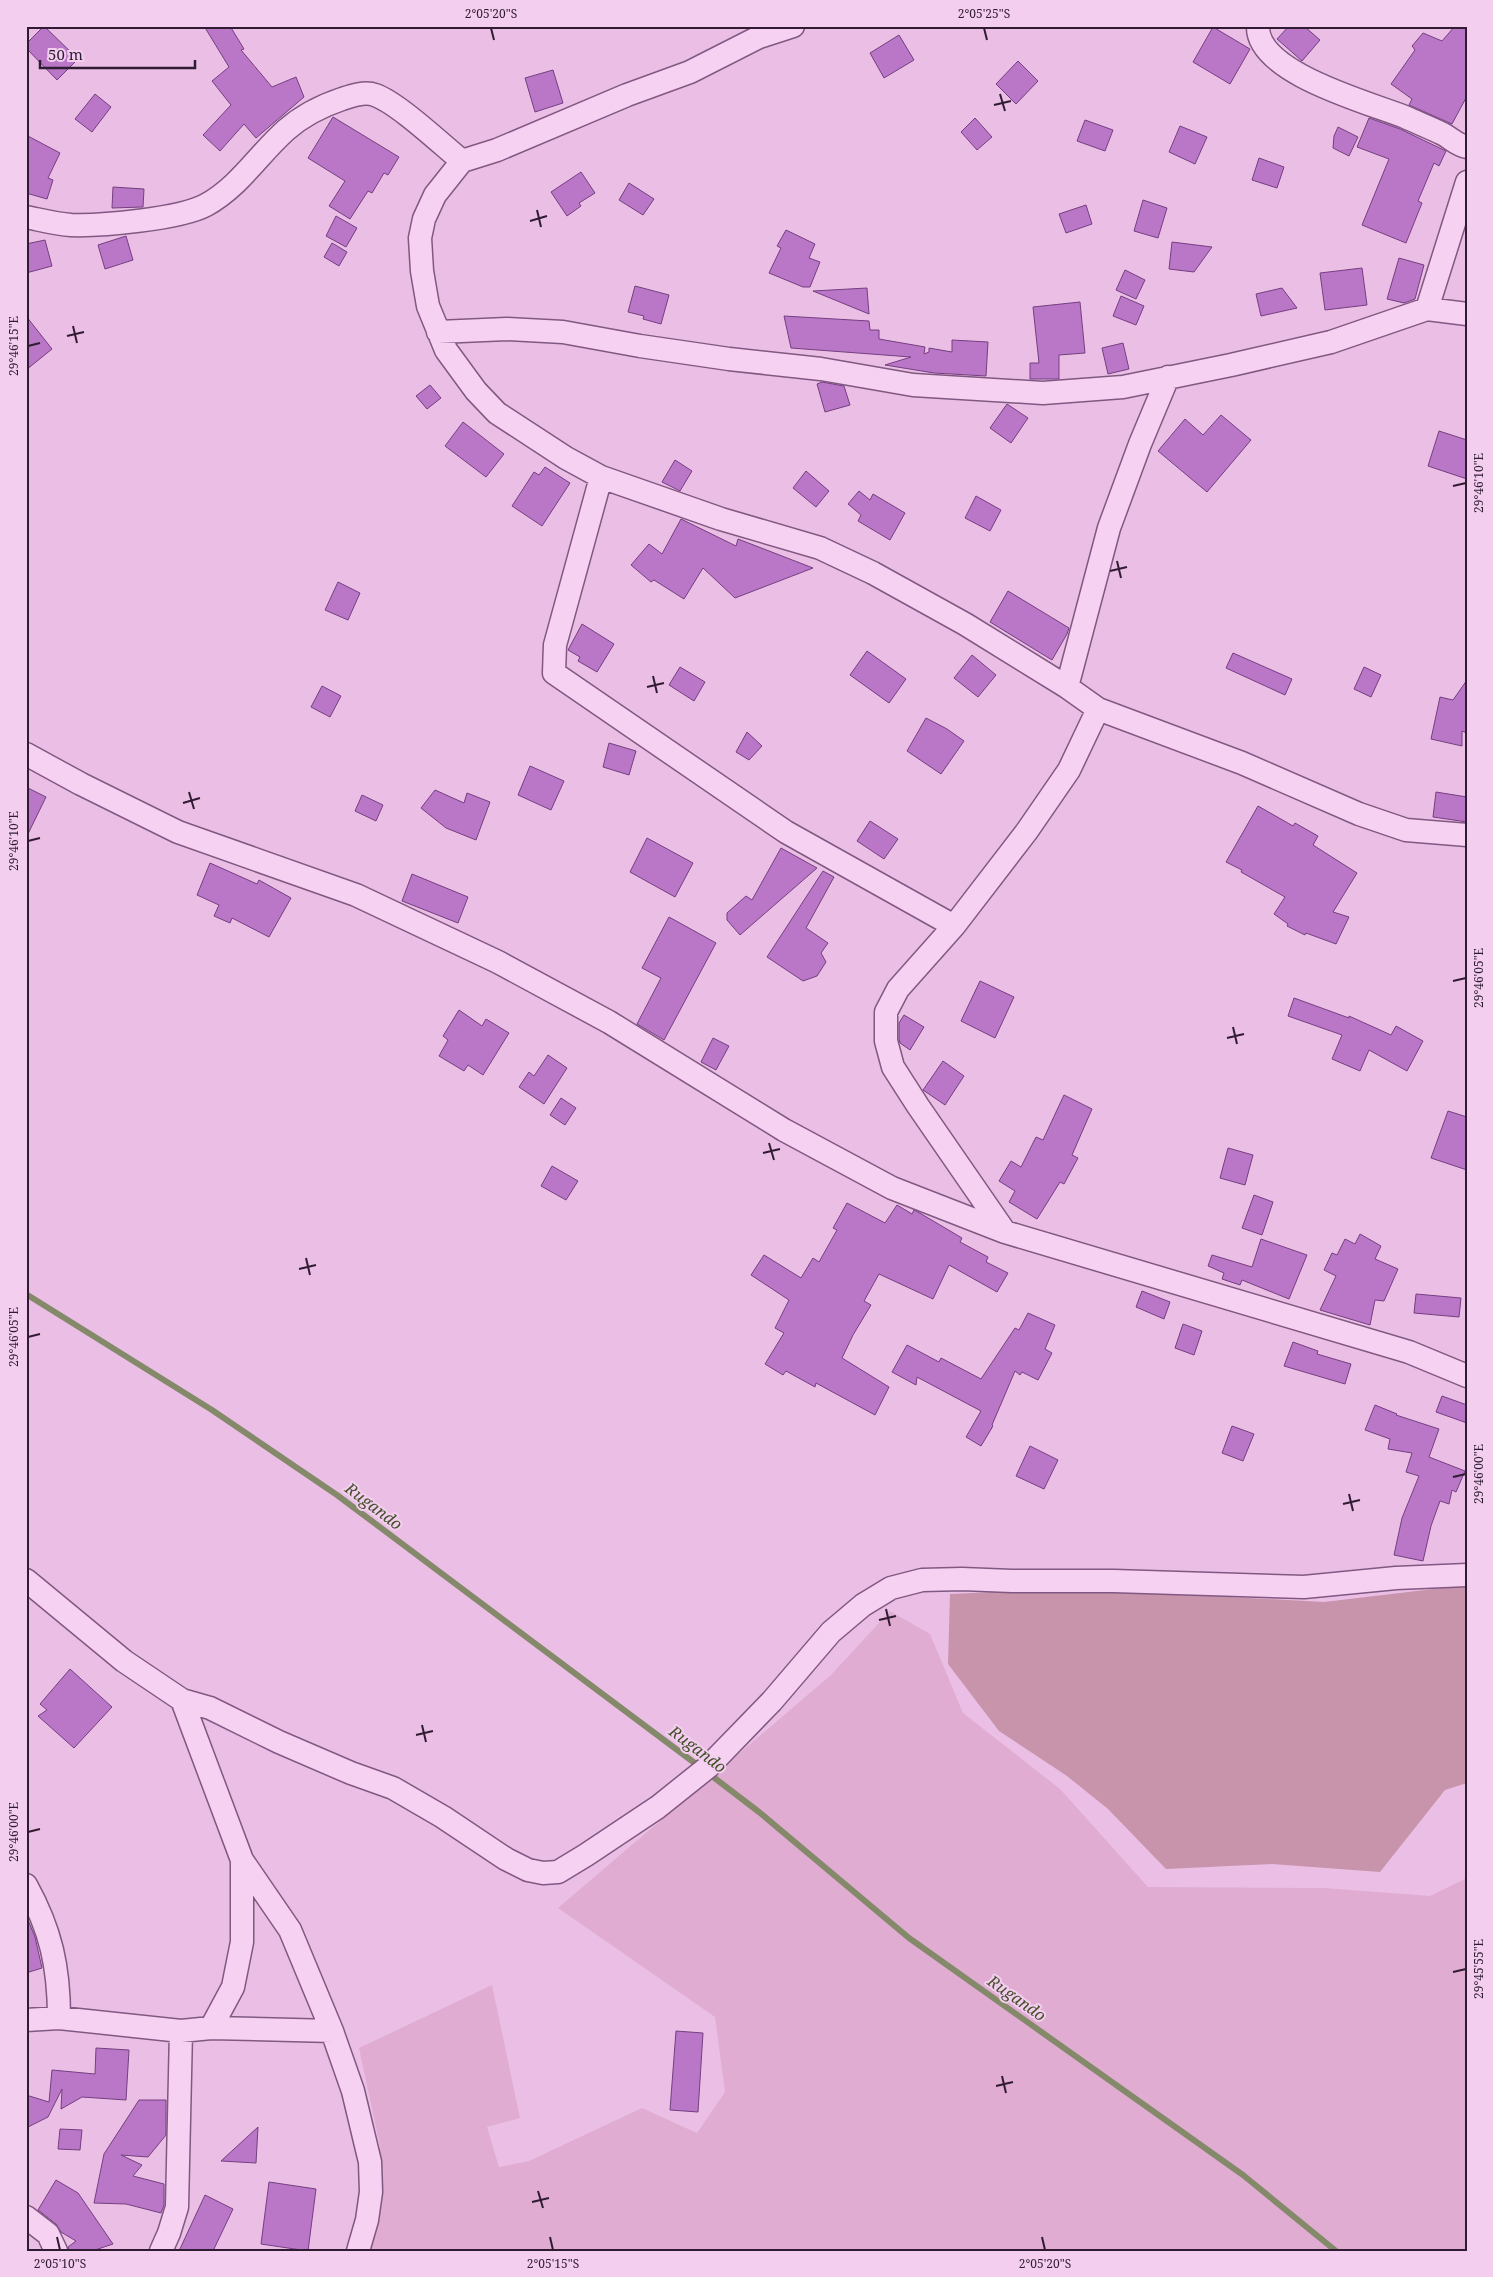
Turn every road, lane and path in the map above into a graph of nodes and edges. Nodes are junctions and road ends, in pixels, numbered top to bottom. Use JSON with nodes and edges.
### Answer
{"nodes":[{"id":1,"x":793,"y":26,"type":"edge"},
{"id":2,"x":1258,"y":26,"type":"edge"},
{"id":3,"x":1467,"y":147,"type":"edge"},
{"id":4,"x":462,"y":161,"type":"junction"},
{"id":5,"x":1467,"y":182,"type":"edge"},
{"id":6,"x":26,"y":217,"type":"edge"},
{"id":7,"x":1427,"y":309,"type":"junction"},
{"id":8,"x":1467,"y":314,"type":"edge"},
{"id":9,"x":438,"y":332,"type":"junction"},
{"id":10,"x":1168,"y":377,"type":"junction"},
{"id":11,"x":601,"y":478,"type":"junction"},
{"id":12,"x":1067,"y":687,"type":"junction"},
{"id":13,"x":1098,"y":709,"type":"junction"},
{"id":14,"x":26,"y":754,"type":"edge"},
{"id":15,"x":1467,"y":835,"type":"edge"},
{"id":16,"x":954,"y":926,"type":"junction"},
{"id":17,"x":1005,"y":1232,"type":"junction"},
{"id":18,"x":1467,"y":1376,"type":"edge"},
{"id":19,"x":1467,"y":1575,"type":"edge"},
{"id":20,"x":26,"y":1580,"type":"edge"},
{"id":21,"x":182,"y":1700,"type":"junction"},
{"id":22,"x":242,"y":1860,"type":"junction"},
{"id":23,"x":26,"y":1885,"type":"edge"},
{"id":24,"x":60,"y":2018,"type":"junction"},
{"id":25,"x":26,"y":2020,"type":"edge"},
{"id":26,"x":212,"y":2028,"type":"junction"},
{"id":27,"x":181,"y":2030,"type":"junction"},
{"id":28,"x":332,"y":2031,"type":"junction"},
{"id":29,"x":26,"y":2217,"type":"edge"},
{"id":30,"x":56,"y":2251,"type":"edge"},
{"id":31,"x":161,"y":2251,"type":"edge"},
{"id":32,"x":358,"y":2251,"type":"edge"}],
"edges":[{"from":1,"to":4,"type":"street"},
{"from":2,"to":3,"type":"street"},
{"from":4,"to":6,"type":"street"},
{"from":4,"to":9,"type":"street"},
{"from":5,"to":7,"type":"street"},
{"from":7,"to":8,"type":"street"},
{"from":7,"to":10,"type":"street"},
{"from":9,"to":10,"type":"street"},
{"from":9,"to":11,"type":"street"},
{"from":10,"to":12,"type":"street"},
{"from":11,"to":12,"type":"street"},
{"from":11,"to":16,"type":"street"},
{"from":12,"to":13,"type":"street"},
{"from":13,"to":15,"type":"street"},
{"from":13,"to":16,"type":"street"},
{"from":14,"to":17,"type":"street"},
{"from":16,"to":17,"type":"street"},
{"from":17,"to":18,"type":"street"},
{"from":19,"to":21,"type":"street"},
{"from":20,"to":21,"type":"street"},
{"from":21,"to":22,"type":"street"},
{"from":22,"to":26,"type":"street"},
{"from":22,"to":28,"type":"street"},
{"from":23,"to":24,"type":"street"},
{"from":24,"to":25,"type":"street"},
{"from":24,"to":27,"type":"street"},
{"from":26,"to":27,"type":"street"},
{"from":26,"to":28,"type":"street"},
{"from":27,"to":31,"type":"street"},
{"from":28,"to":32,"type":"street"},
{"from":29,"to":30,"type":"street"}]}
